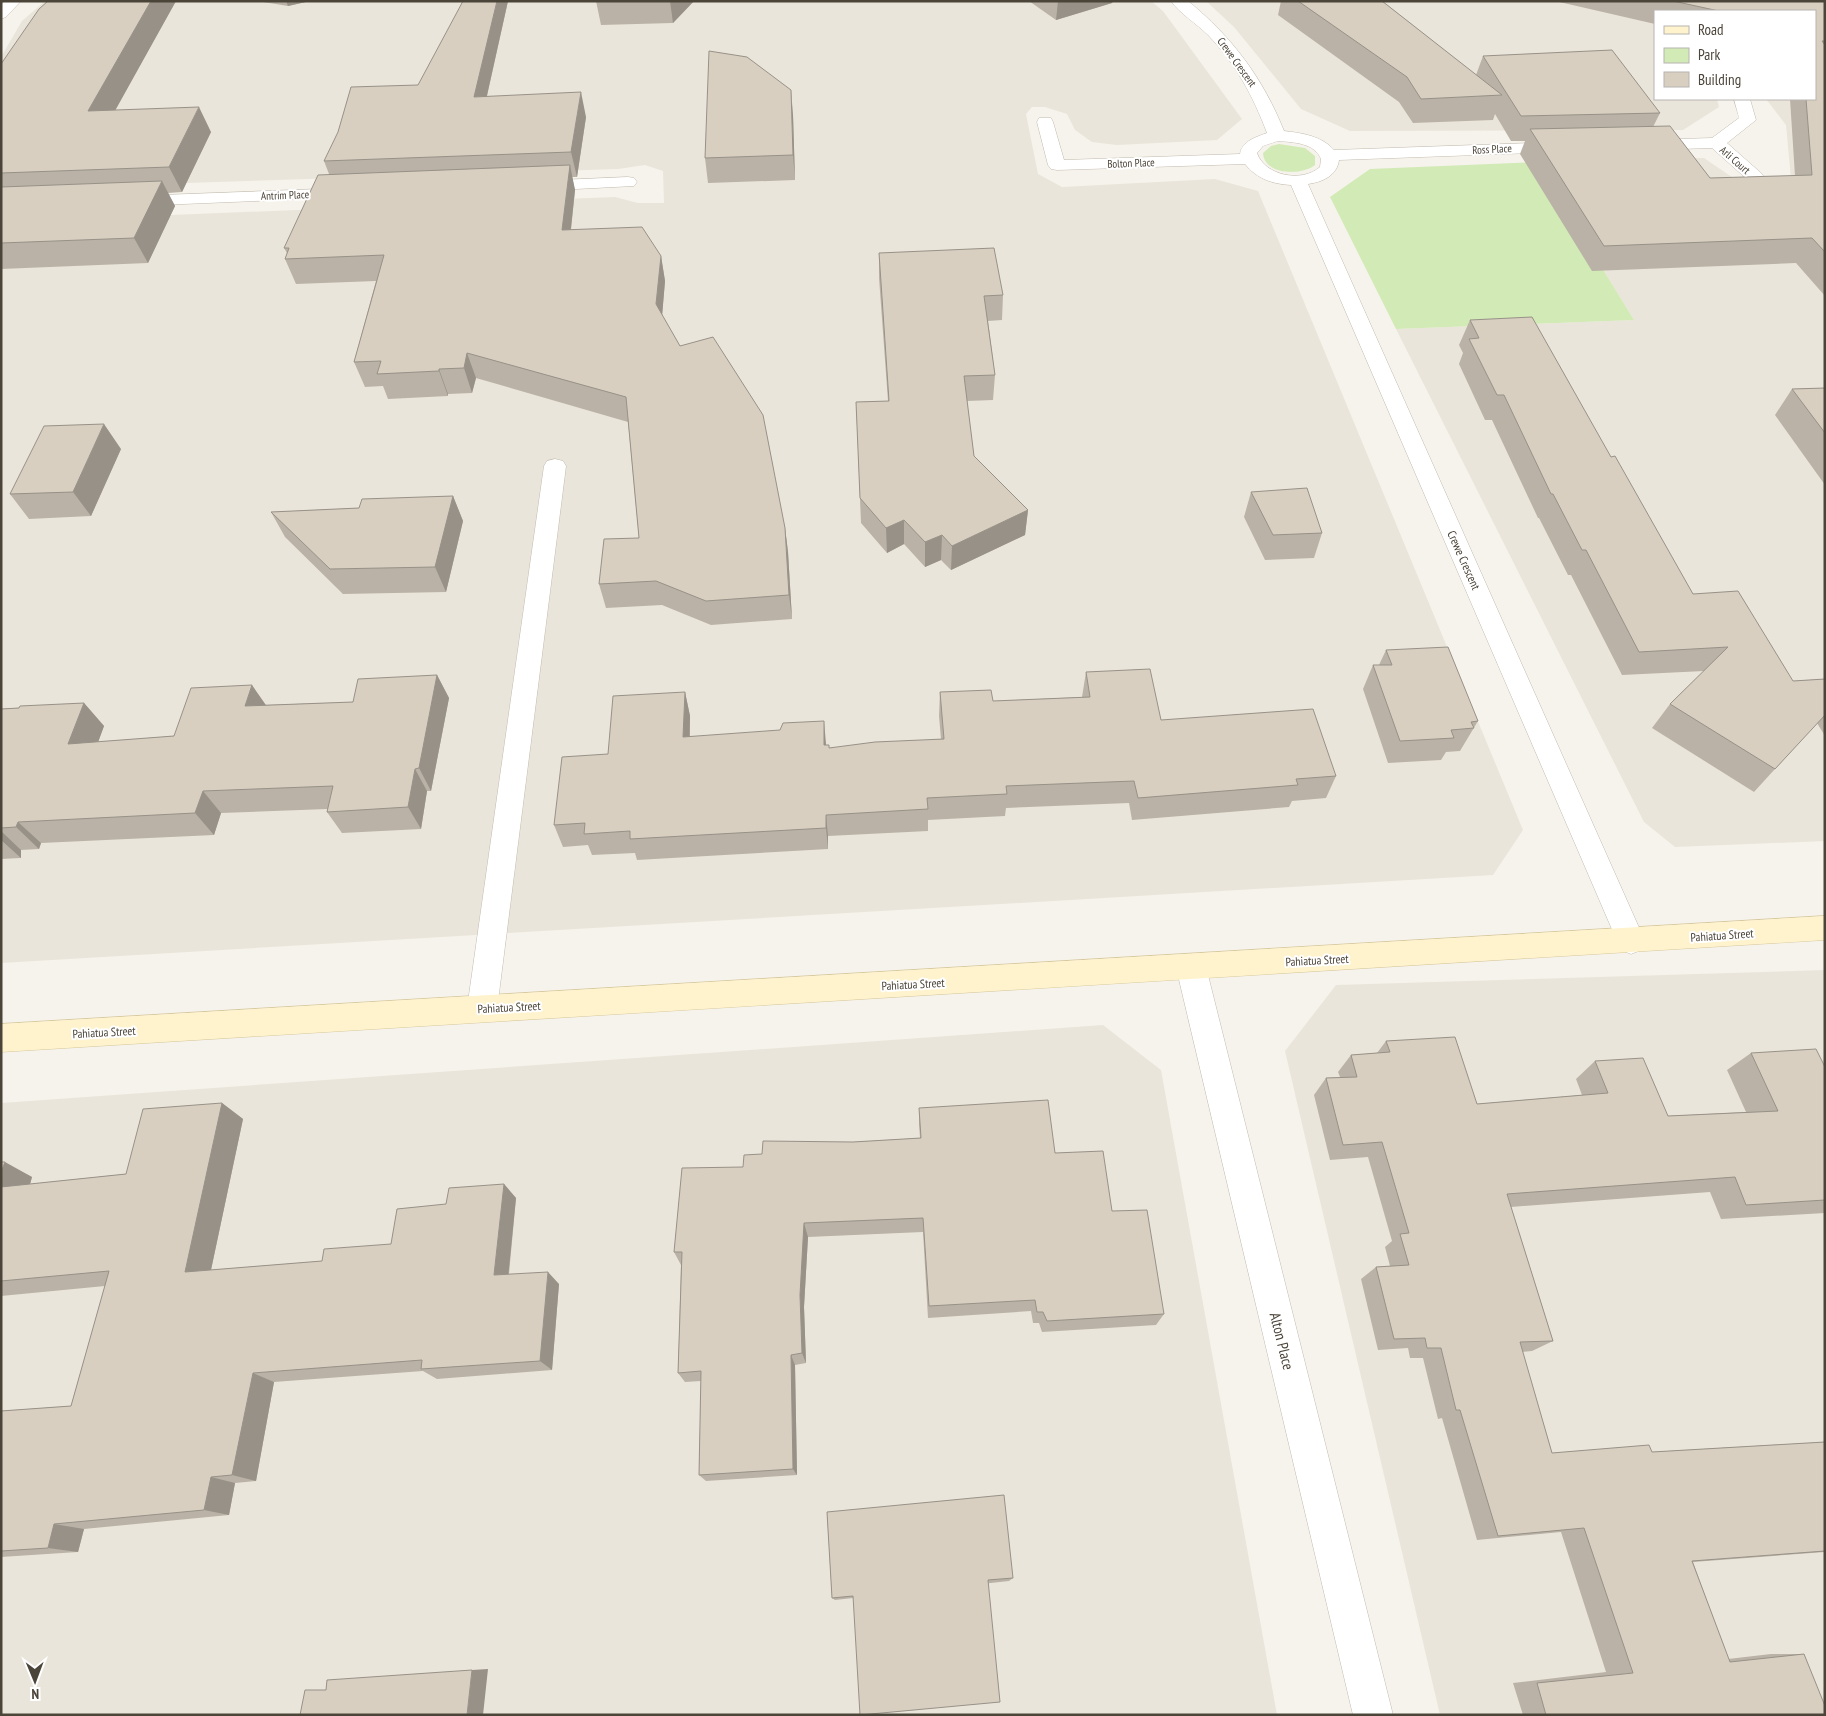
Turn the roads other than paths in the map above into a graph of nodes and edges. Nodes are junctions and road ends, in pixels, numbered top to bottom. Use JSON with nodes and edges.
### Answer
{"nodes":[{"id":1,"x":14,"y":1,"type":"edge"},
{"id":2,"x":1178,"y":1,"type":"edge"},
{"id":3,"x":1,"y":14,"type":"edge"},
{"id":4,"x":1742,"y":100,"type":"edge"},
{"id":5,"x":1045,"y":122,"type":"dead end"},
{"id":6,"x":1277,"y":136,"type":"junction"},
{"id":7,"x":1716,"y":143,"type":"junction"},
{"id":8,"x":1628,"y":145,"type":"edge"},
{"id":9,"x":1580,"y":146,"type":"edge"},
{"id":10,"x":1329,"y":155,"type":"junction"},
{"id":11,"x":1249,"y":158,"type":"junction"},
{"id":12,"x":1755,"y":177,"type":"edge"},
{"id":13,"x":1297,"y":179,"type":"junction"},
{"id":14,"x":628,"y":182,"type":"dead end"},
{"id":15,"x":518,"y":186,"type":"edge"},
{"id":16,"x":359,"y":192,"type":"edge"},
{"id":17,"x":121,"y":201,"type":"edge"},
{"id":18,"x":555,"y":466,"type":"dead end"},
{"id":19,"x":1825,"y":928,"type":"edge"},
{"id":20,"x":1631,"y":941,"type":"junction"},
{"id":21,"x":1191,"y":968,"type":"junction"},
{"id":22,"x":482,"y":1009,"type":"junction"},
{"id":23,"x":1,"y":1038,"type":"edge"},
{"id":24,"x":1373,"y":1715,"type":"edge"}],
"edges":[{"from":1,"to":3,"type":"street"},
{"from":2,"to":6,"type":"street","name":"Crewe Crescent"},
{"from":4,"to":7,"type":"street","name":"Arli Court"},
{"from":5,"to":11,"type":"street","name":"Bolton Place"},
{"from":6,"to":10,"type":"street"},
{"from":6,"to":11,"type":"street"},
{"from":7,"to":8,"type":"street"},
{"from":7,"to":12,"type":"street","name":"Arli Court"},
{"from":9,"to":10,"type":"street","name":"Ross Place"},
{"from":10,"to":13,"type":"street"},
{"from":11,"to":13,"type":"street"},
{"from":13,"to":20,"type":"street","name":"Crewe Crescent"},
{"from":14,"to":15,"type":"street"},
{"from":16,"to":17,"type":"street","name":"Antrim Place"},
{"from":18,"to":22,"type":"street"},
{"from":19,"to":20,"type":"street","name":"Pahiatua Street"},
{"from":20,"to":21,"type":"street","name":"Pahiatua Street"},
{"from":21,"to":22,"type":"street","name":"Pahiatua Street"},
{"from":21,"to":24,"type":"street","name":"Alton Place"},
{"from":22,"to":23,"type":"street","name":"Pahiatua Street"}]}
